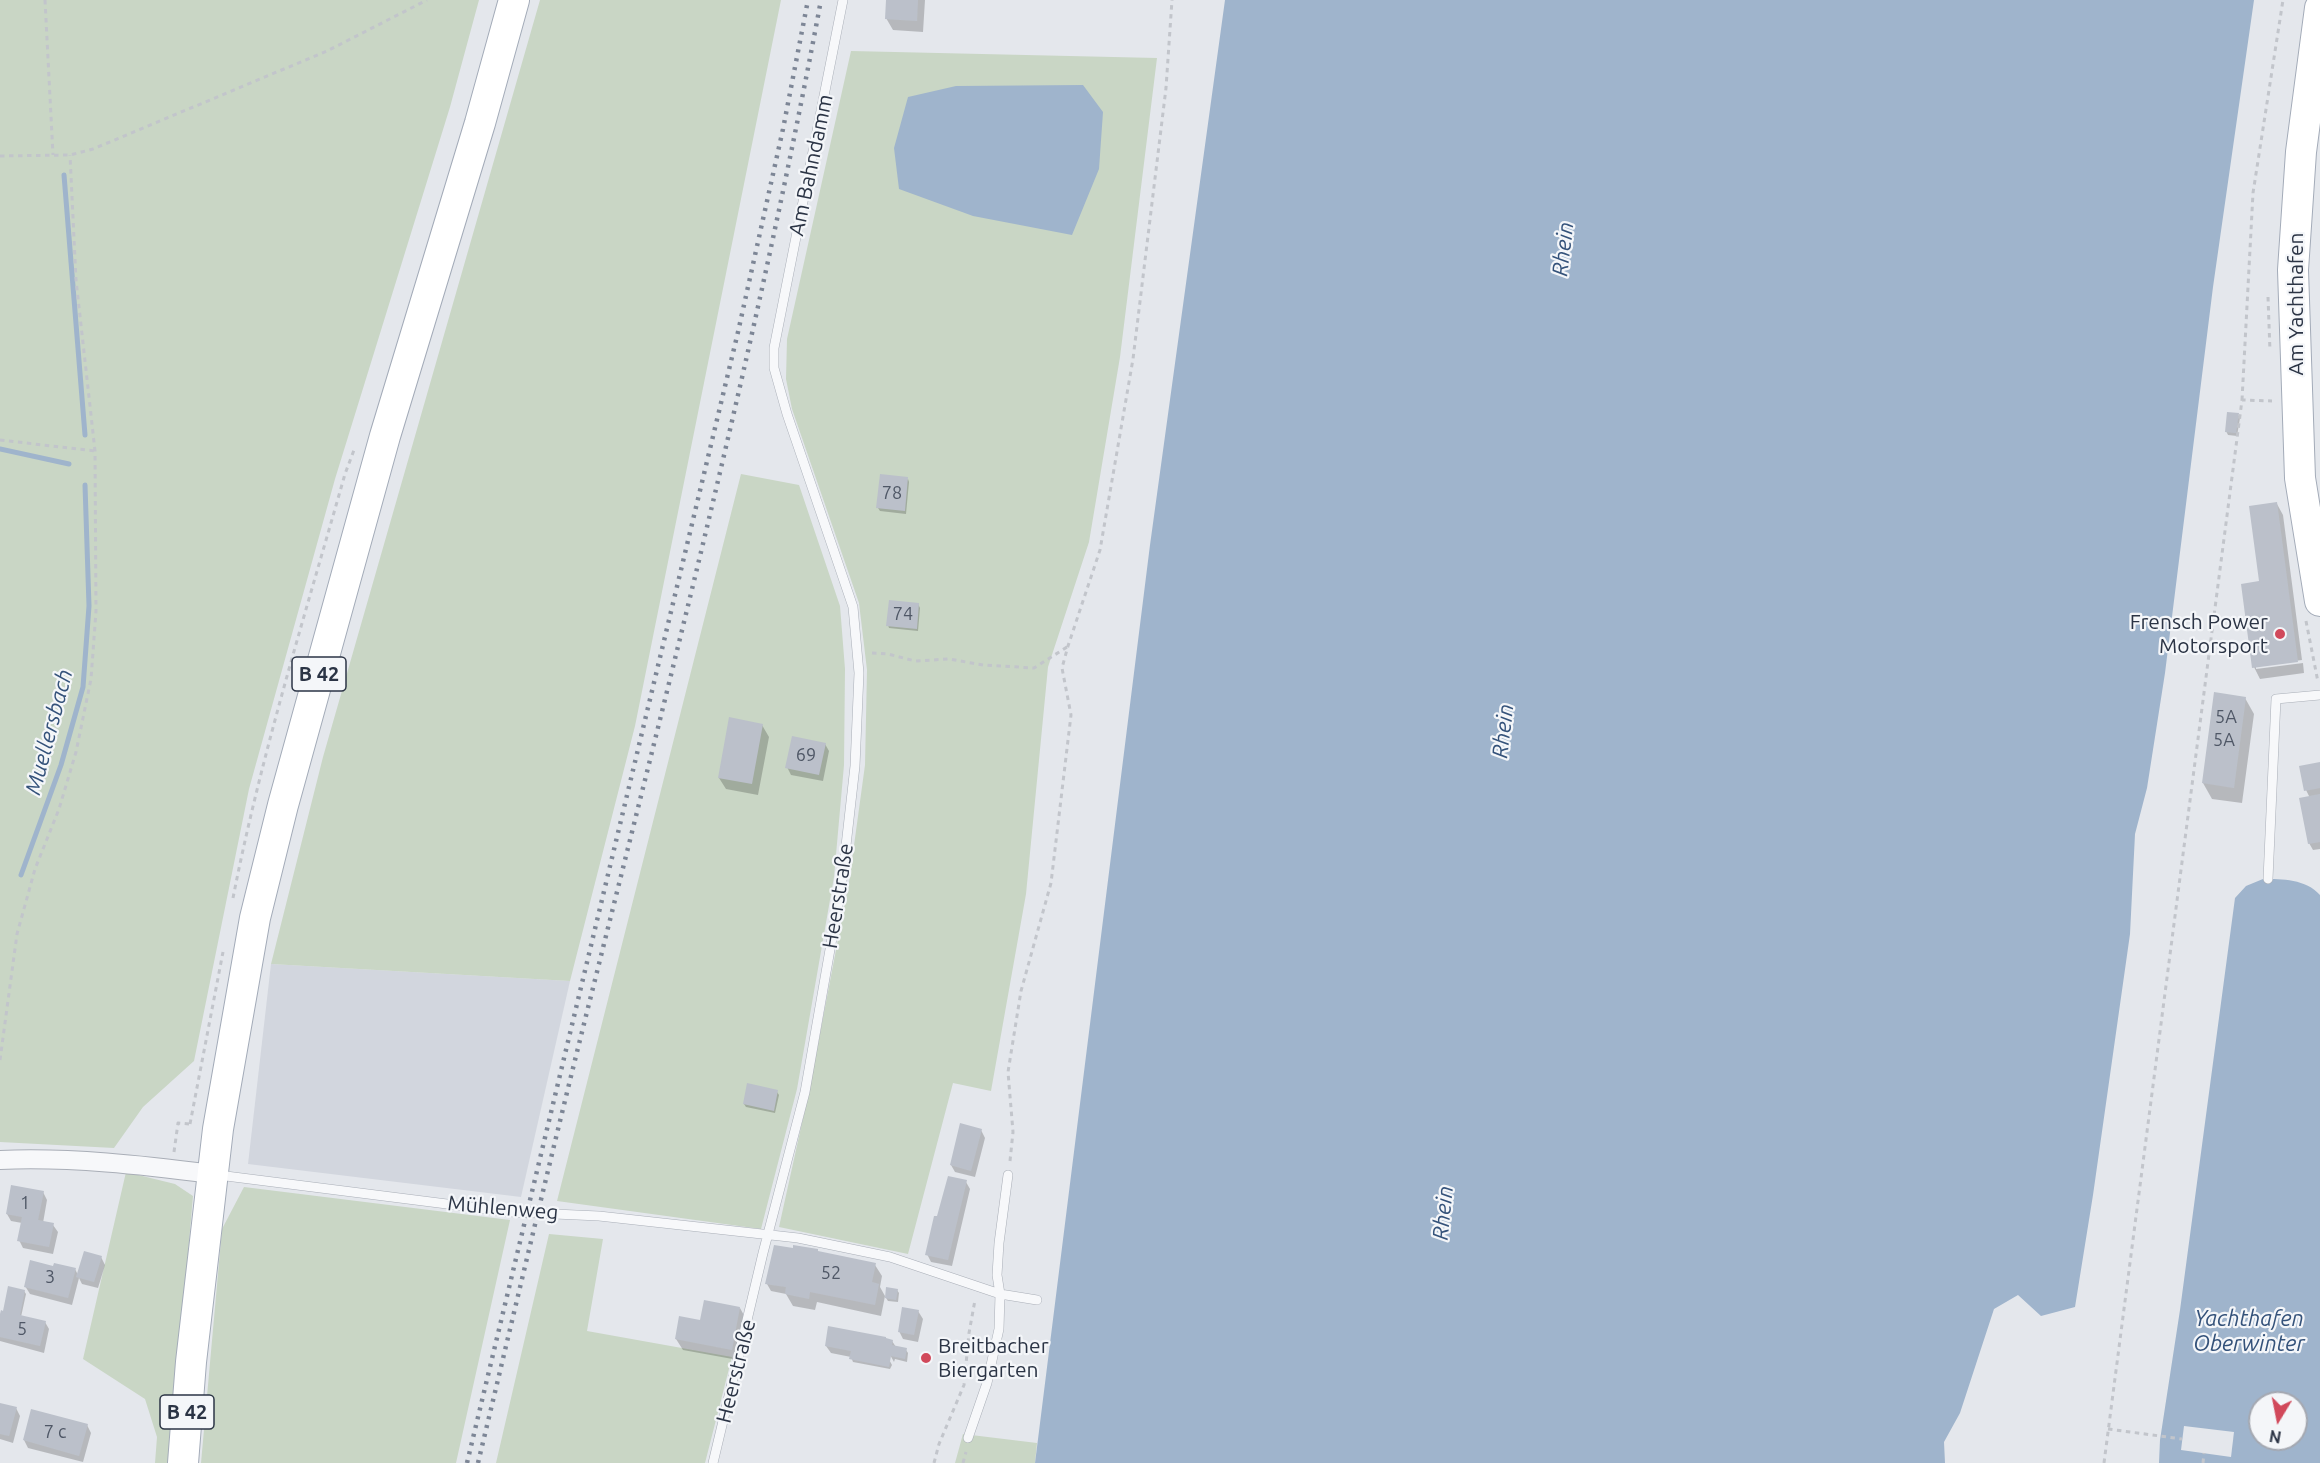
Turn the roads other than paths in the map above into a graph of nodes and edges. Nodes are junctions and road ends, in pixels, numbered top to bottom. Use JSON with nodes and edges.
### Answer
{"nodes":[{"id":1,"x":514,"y":0,"type":"edge"},
{"id":2,"x":843,"y":0,"type":"edge"},
{"id":3,"x":2320,"y":8,"type":"edge"},
{"id":4,"x":2310,"y":153,"type":"edge"},
{"id":5,"x":776,"y":329,"type":"joint"},
{"id":6,"x":2320,"y":601,"type":"edge"},
{"id":7,"x":2320,"y":695,"type":"edge"},
{"id":8,"x":2268,"y":879,"type":"dead end"},
{"id":9,"x":0,"y":1160,"type":"edge"},
{"id":10,"x":213,"y":1174,"type":"junction"},
{"id":11,"x":1008,"y":1175,"type":"road end"},
{"id":12,"x":768,"y":1235,"type":"junction"},
{"id":13,"x":1000,"y":1294,"type":"junction"},
{"id":14,"x":1037,"y":1300,"type":"dead end"},
{"id":15,"x":968,"y":1438,"type":"dead end"},
{"id":16,"x":183,"y":1463,"type":"edge"},
{"id":17,"x":713,"y":1463,"type":"edge"}],
"edges":[{"from":1,"to":10,"type":"main road","number":"B 42"},
{"from":2,"to":5,"type":"lane","name":"Am Bahndamm"},
{"from":3,"to":4,"type":"main road","name":"Am Yachthafen"},
{"from":4,"to":6,"type":"main road","name":"Am Yachthafen"},
{"from":5,"to":12,"type":"lane","name":"Heerstraße"},
{"from":7,"to":8,"type":"lane"},
{"from":9,"to":10,"type":"street","name":"Mühlenweg"},
{"from":10,"to":12,"type":"lane","name":"Mühlenweg"},
{"from":10,"to":16,"type":"main road","number":"B 42"},
{"from":11,"to":13,"type":"lane"},
{"from":12,"to":13,"type":"lane","name":"Mühlenweg"},
{"from":12,"to":17,"type":"lane","name":"Heerstraße"},
{"from":13,"to":14,"type":"lane","name":"Mühlenweg"},
{"from":13,"to":15,"type":"lane"}]}
